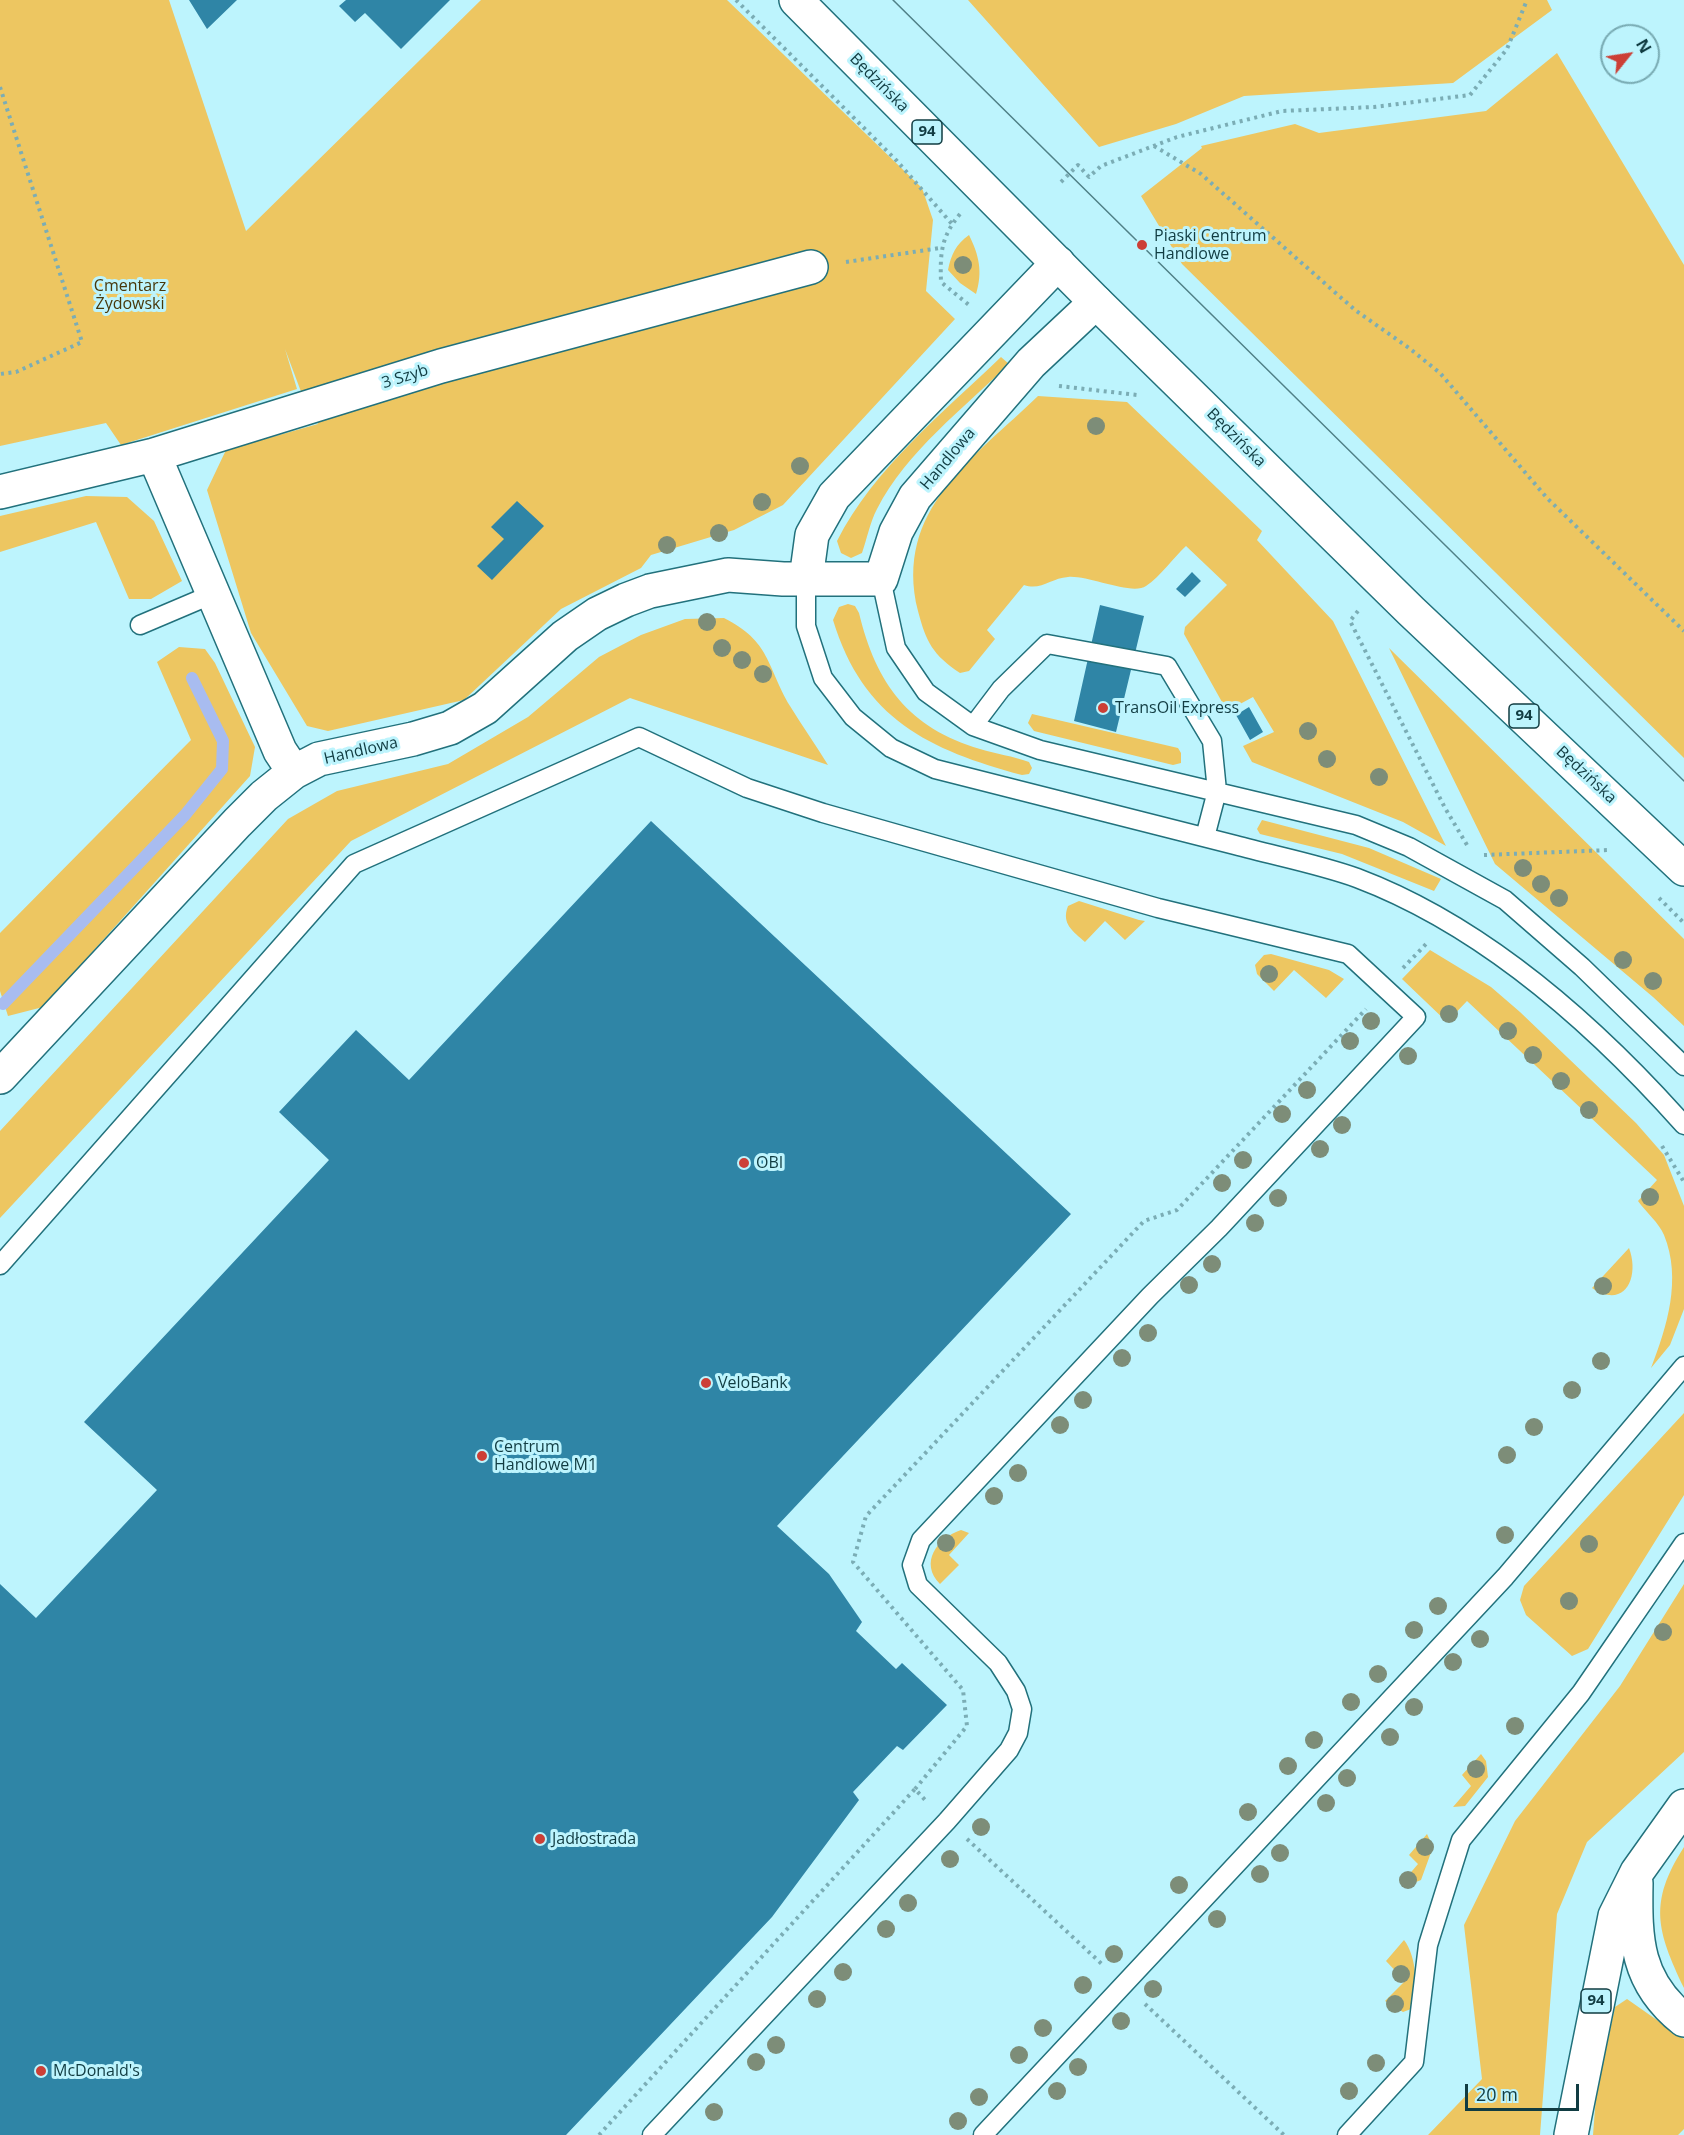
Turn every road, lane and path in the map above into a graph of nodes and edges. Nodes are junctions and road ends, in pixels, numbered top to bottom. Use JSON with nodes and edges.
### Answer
{"nodes":[{"id":1,"x":736,"y":0,"type":"edge"},
{"id":2,"x":796,"y":0,"type":"edge"},
{"id":3,"x":1527,"y":0,"type":"edge"},
{"id":4,"x":0,"y":87,"type":"edge"},
{"id":5,"x":1154,"y":146,"type":"junction"},
{"id":6,"x":1061,"y":182,"type":"dead end"},
{"id":7,"x":952,"y":224,"type":"dead end"},
{"id":8,"x":1058,"y":263,"type":"junction"},
{"id":9,"x":811,"y":267,"type":"joint"},
{"id":10,"x":1096,"y":302,"type":"junction"},
{"id":11,"x":995,"y":328,"type":"junction"},
{"id":12,"x":1031,"y":363,"type":"junction"},
{"id":13,"x":0,"y":374,"type":"edge"},
{"id":14,"x":1145,"y":402,"type":"dead end"},
{"id":15,"x":154,"y":454,"type":"junction"},
{"id":16,"x":0,"y":492,"type":"edge"},
{"id":17,"x":806,"y":579,"type":"junction"},
{"id":18,"x":881,"y":579,"type":"junction"},
{"id":19,"x":213,"y":594,"type":"junction"},
{"id":20,"x":1359,"y":610,"type":"dead end"},
{"id":21,"x":140,"y":625,"type":"dead end"},
{"id":22,"x":1684,"y":631,"type":"edge"},
{"id":23,"x":973,"y":726,"type":"junction"},
{"id":24,"x":294,"y":772,"type":"junction"},
{"id":25,"x":1217,"y":791,"type":"junction"},
{"id":26,"x":1457,"y":828,"type":"dead end"},
{"id":27,"x":1205,"y":837,"type":"junction"},
{"id":28,"x":1610,"y":850,"type":"dead end"},
{"id":29,"x":1474,"y":856,"type":"dead end"},
{"id":30,"x":1684,"y":869,"type":"edge"},
{"id":31,"x":1432,"y":938,"type":"dead end"},
{"id":32,"x":1400,"y":970,"type":"dead end"},
{"id":33,"x":5,"y":1062,"type":"edge"},
{"id":34,"x":1684,"y":1066,"type":"edge"},
{"id":35,"x":1684,"y":1125,"type":"edge"},
{"id":36,"x":1659,"y":1143,"type":"dead end"},
{"id":37,"x":1684,"y":1182,"type":"edge"},
{"id":38,"x":0,"y":1265,"type":"edge"},
{"id":39,"x":1684,"y":1366,"type":"edge"},
{"id":40,"x":1684,"y":1543,"type":"edge"},
{"id":41,"x":1684,"y":1806,"type":"edge"},
{"id":42,"x":947,"y":1821,"type":"junction"},
{"id":43,"x":1637,"y":1872,"type":"junction"},
{"id":44,"x":1125,"y":1985,"type":"junction"},
{"id":45,"x":1684,"y":2019,"type":"edge"},
{"id":46,"x":599,"y":2135,"type":"edge"},
{"id":47,"x":652,"y":2135,"type":"edge"},
{"id":48,"x":983,"y":2135,"type":"edge"},
{"id":49,"x":1284,"y":2135,"type":"edge"},
{"id":50,"x":1347,"y":2135,"type":"edge"},
{"id":51,"x":1571,"y":2135,"type":"edge"}],
"edges":[{"from":1,"to":7,"type":"path"},
{"from":2,"to":8,"type":"street","name":"Będzińska","number":"94"},
{"from":3,"to":5,"type":"path"},
{"from":4,"to":13,"type":"path"},
{"from":5,"to":6,"type":"path"},
{"from":5,"to":22,"type":"path"},
{"from":8,"to":10,"type":"street","name":"Będzińska","number":"94"},
{"from":8,"to":11,"type":"street"},
{"from":9,"to":11,"type":"path"},
{"from":9,"to":15,"type":"street","name":"3 Szyb"},
{"from":10,"to":12,"type":"street","name":"Handlowa"},
{"from":10,"to":30,"type":"street","name":"Będzińska","number":"94"},
{"from":11,"to":17,"type":"street"},
{"from":12,"to":14,"type":"path"},
{"from":12,"to":18,"type":"street","name":"Handlowa"},
{"from":15,"to":16,"type":"street","name":"3 Szyb"},
{"from":15,"to":19,"type":"street"},
{"from":17,"to":18,"type":"street","name":"Handlowa"},
{"from":17,"to":24,"type":"street","name":"Handlowa"},
{"from":17,"to":27,"type":"lane"},
{"from":18,"to":23,"type":"lane"},
{"from":19,"to":21,"type":"lane"},
{"from":19,"to":24,"type":"street"},
{"from":20,"to":26,"type":"path"},
{"from":23,"to":25,"type":"lane"},
{"from":23,"to":25,"type":"lane"},
{"from":24,"to":33,"type":"street","name":"Handlowa"},
{"from":25,"to":27,"type":"lane"},
{"from":25,"to":34,"type":"lane"},
{"from":27,"to":35,"type":"lane"},
{"from":28,"to":29,"type":"path"},
{"from":31,"to":32,"type":"path"},
{"from":36,"to":37,"type":"path"},
{"from":38,"to":42,"type":"lane"},
{"from":39,"to":44,"type":"lane"},
{"from":40,"to":50,"type":"lane"},
{"from":41,"to":43,"type":"street","number":"94"},
{"from":42,"to":44,"type":"path"},
{"from":42,"to":46,"type":"path"},
{"from":42,"to":47,"type":"lane"},
{"from":43,"to":45,"type":"street"},
{"from":43,"to":51,"type":"street","number":"94"},
{"from":44,"to":48,"type":"lane"},
{"from":44,"to":49,"type":"path"}]}
